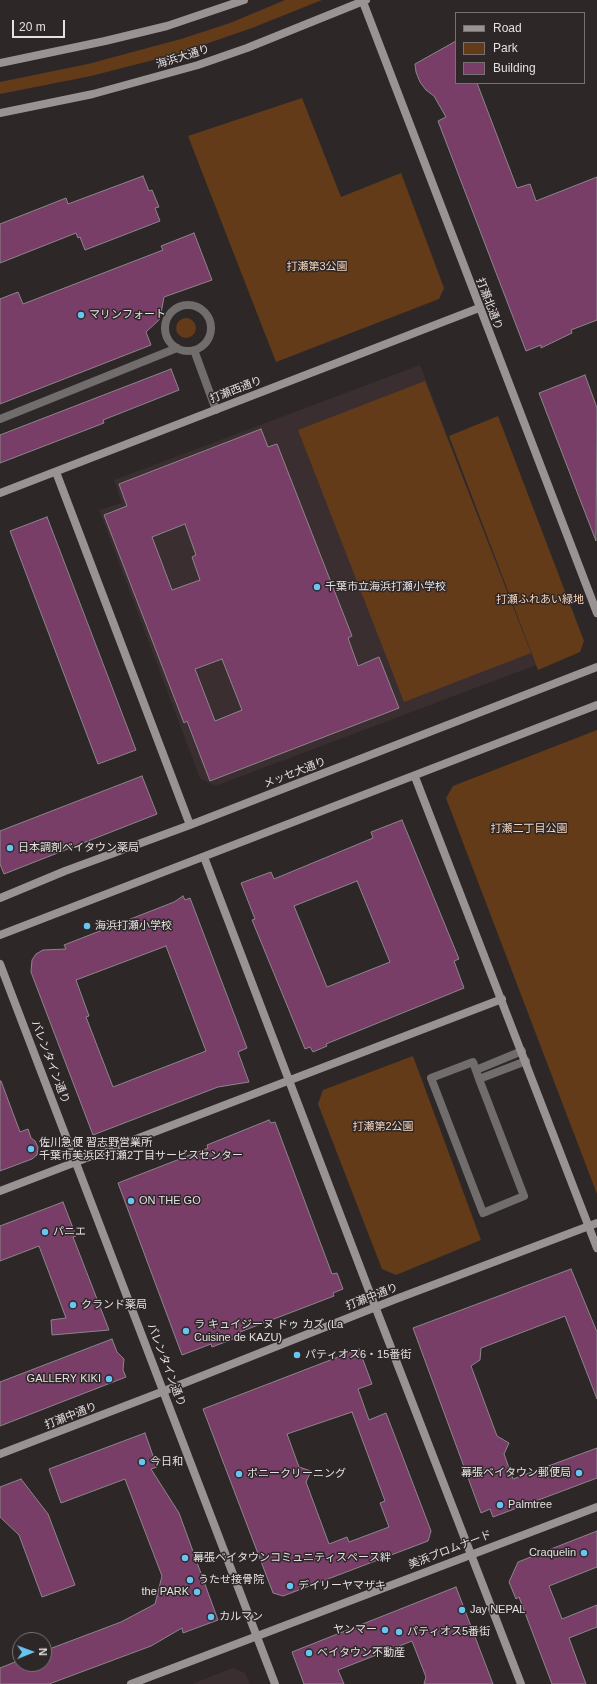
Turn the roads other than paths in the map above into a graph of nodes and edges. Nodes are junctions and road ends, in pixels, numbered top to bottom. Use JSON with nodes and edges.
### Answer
{"nodes":[{"id":1,"x":244,"y":0,"type":"edge"},
{"id":2,"x":364,"y":1,"type":"edge"},
{"id":3,"x":0,"y":63,"type":"edge"},
{"id":4,"x":0,"y":113,"type":"edge"},
{"id":5,"x":479,"y":308,"type":"junction"},
{"id":6,"x":177,"y":348,"type":"junction"},
{"id":7,"x":194,"y":350,"type":"junction"},
{"id":8,"x":216,"y":410,"type":"junction"},
{"id":9,"x":0,"y":419,"type":"edge"},
{"id":10,"x":56,"y":472,"type":"junction"},
{"id":11,"x":0,"y":493,"type":"edge"},
{"id":12,"x":597,"y":613,"type":"edge"},
{"id":13,"x":597,"y":667,"type":"edge"},
{"id":14,"x":597,"y":705,"type":"edge"},
{"id":15,"x":414,"y":777,"type":"junction"},
{"id":16,"x":190,"y":825,"type":"junction"},
{"id":17,"x":204,"y":857,"type":"junction"},
{"id":18,"x":0,"y":898,"type":"edge"},
{"id":19,"x":0,"y":935,"type":"edge"},
{"id":20,"x":0,"y":964,"type":"edge"},
{"id":21,"x":502,"y":999,"type":"junction"},
{"id":22,"x":522,"y":1051,"type":"junction"},
{"id":23,"x":526,"y":1060,"type":"junction"},
{"id":24,"x":476,"y":1070,"type":"junction"},
{"id":25,"x":479,"y":1078,"type":"junction"},
{"id":26,"x":288,"y":1080,"type":"junction"},
{"id":27,"x":77,"y":1163,"type":"junction"},
{"id":28,"x":0,"y":1191,"type":"edge"},
{"id":29,"x":593,"y":1225,"type":"edge"},
{"id":30,"x":597,"y":1248,"type":"edge"},
{"id":31,"x":375,"y":1307,"type":"junction"},
{"id":32,"x":164,"y":1392,"type":"junction"},
{"id":33,"x":0,"y":1454,"type":"edge"},
{"id":34,"x":597,"y":1507,"type":"edge"},
{"id":35,"x":470,"y":1554,"type":"junction"},
{"id":36,"x":256,"y":1636,"type":"junction"},
{"id":37,"x":131,"y":1684,"type":"edge"},
{"id":38,"x":275,"y":1684,"type":"edge"},
{"id":39,"x":521,"y":1684,"type":"edge"}],
"edges":[{"from":1,"to":3,"type":"street"},
{"from":2,"to":4,"type":"street","name":"海浜大通り"},
{"from":2,"to":5,"type":"street","name":"打瀬北通り"},
{"from":5,"to":8,"type":"street","name":"打瀬西通り"},
{"from":5,"to":12,"type":"street","name":"打瀬北通り"},
{"from":6,"to":7,"type":"lane"},
{"from":6,"to":7,"type":"lane"},
{"from":6,"to":9,"type":"lane"},
{"from":7,"to":8,"type":"lane"},
{"from":8,"to":10,"type":"street","name":"打瀬西通り"},
{"from":10,"to":11,"type":"street","name":"打瀬西通り"},
{"from":10,"to":16,"type":"street"},
{"from":13,"to":16,"type":"street","name":"メッセ大通り"},
{"from":14,"to":15,"type":"street"},
{"from":15,"to":17,"type":"street"},
{"from":15,"to":21,"type":"street"},
{"from":16,"to":18,"type":"street","name":"メッセ大通り"},
{"from":17,"to":19,"type":"street"},
{"from":17,"to":26,"type":"street"},
{"from":20,"to":27,"type":"street","name":"バレンタイン通り"},
{"from":21,"to":22,"type":"street"},
{"from":21,"to":26,"type":"street"},
{"from":22,"to":23,"type":"street"},
{"from":22,"to":24,"type":"lane"},
{"from":23,"to":25,"type":"lane"},
{"from":23,"to":29,"type":"street"},
{"from":24,"to":25,"type":"lane"},
{"from":24,"to":25,"type":"lane"},
{"from":26,"to":27,"type":"street"},
{"from":26,"to":31,"type":"street"},
{"from":27,"to":28,"type":"street"},
{"from":27,"to":32,"type":"street","name":"バレンタイン通り"},
{"from":29,"to":30,"type":"street"},
{"from":29,"to":31,"type":"street","name":"打瀬中通り"},
{"from":31,"to":32,"type":"street","name":"打瀬中通り"},
{"from":31,"to":35,"type":"street"},
{"from":32,"to":33,"type":"street","name":"打瀬中通り"},
{"from":32,"to":36,"type":"street","name":"バレンタイン通り"},
{"from":34,"to":35,"type":"street","name":"美浜プロムナード"},
{"from":35,"to":36,"type":"street","name":"美浜プロムナード"},
{"from":35,"to":39,"type":"street"},
{"from":36,"to":37,"type":"street","name":"美浜プロムナード"},
{"from":36,"to":38,"type":"street","name":"バレンタイン通り"}]}
